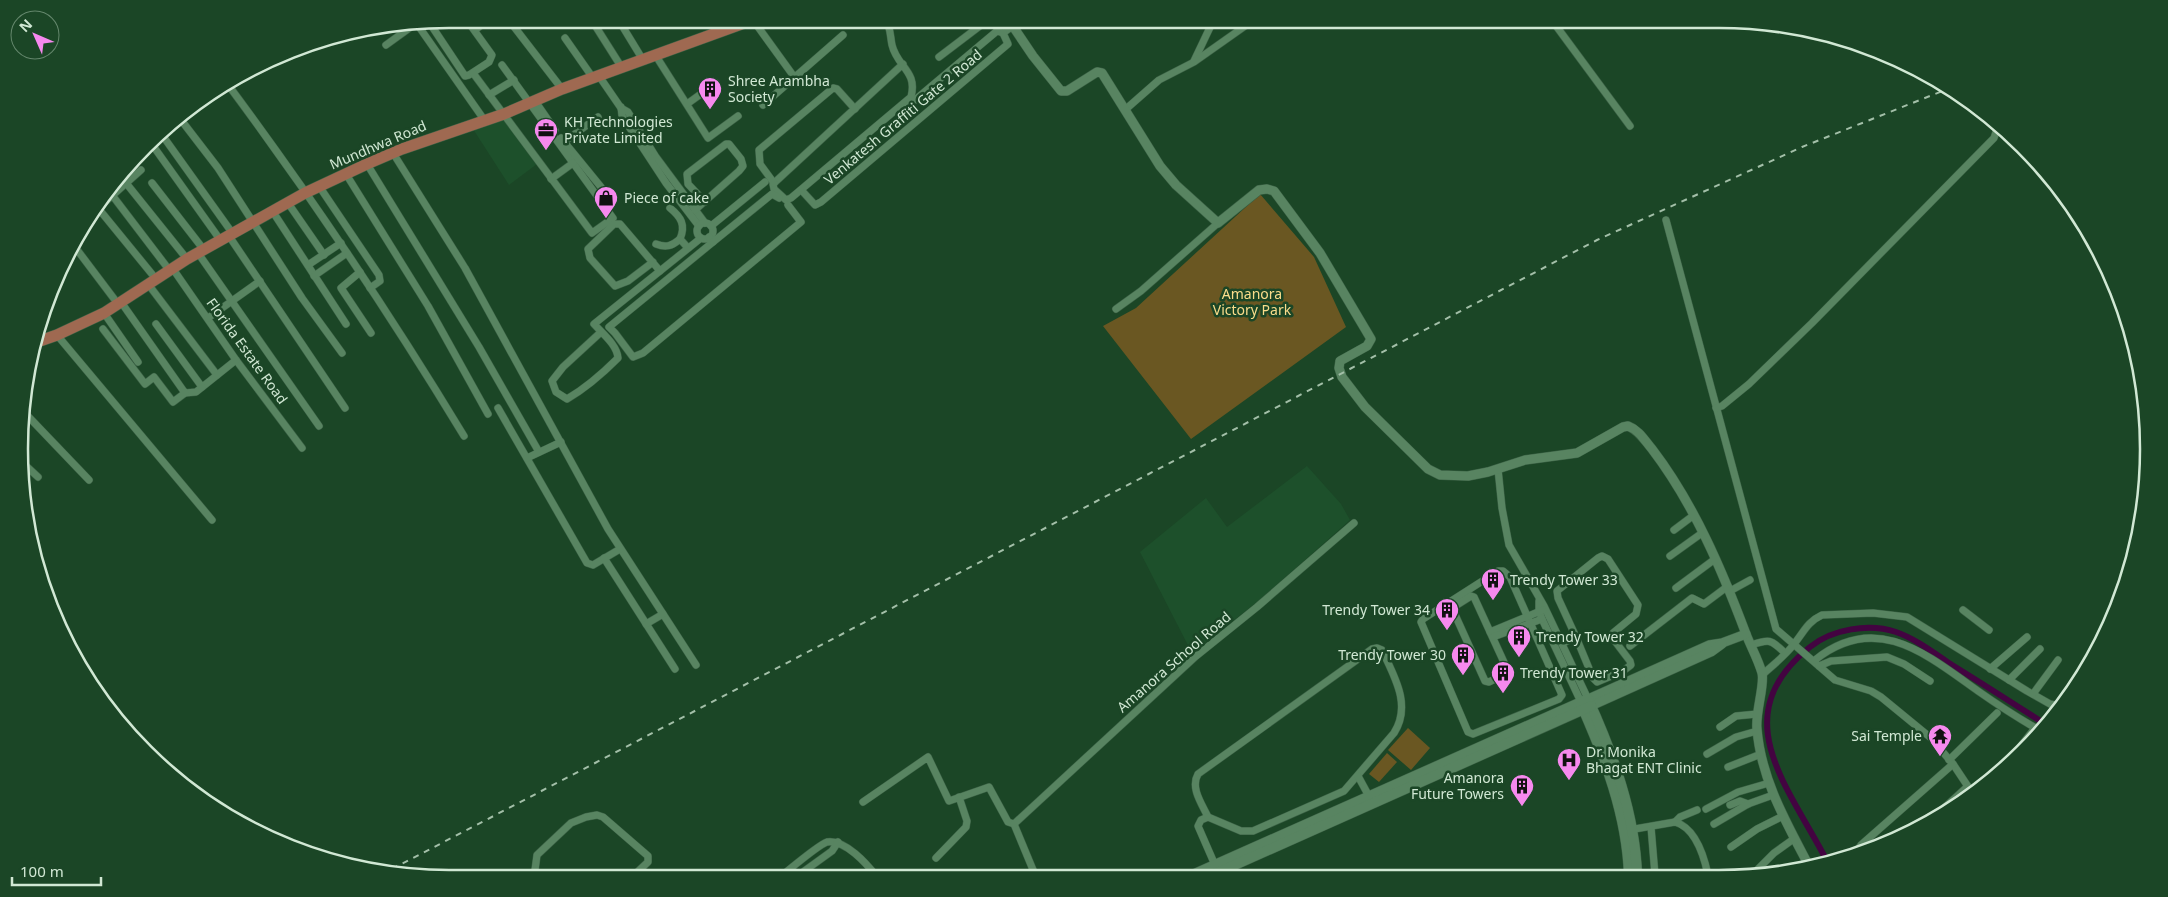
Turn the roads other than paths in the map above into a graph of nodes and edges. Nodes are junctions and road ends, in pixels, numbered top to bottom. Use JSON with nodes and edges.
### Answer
{"nodes":[{"id":1,"x":419,"y":28,"type":"edge"},
{"id":2,"x":433,"y":28,"type":"edge"},
{"id":3,"x":478,"y":28,"type":"edge"},
{"id":4,"x":515,"y":28,"type":"edge"},
{"id":5,"x":598,"y":28,"type":"edge"},
{"id":6,"x":623,"y":28,"type":"edge"},
{"id":7,"x":718,"y":28,"type":"edge"},
{"id":8,"x":724,"y":28,"type":"edge"},
{"id":9,"x":760,"y":28,"type":"edge"},
{"id":10,"x":890,"y":28,"type":"edge"},
{"id":11,"x":977,"y":28,"type":"edge"},
{"id":12,"x":1007,"y":28,"type":"edge"},
{"id":13,"x":1016,"y":28,"type":"edge"},
{"id":14,"x":1210,"y":28,"type":"edge"},
{"id":15,"x":1242,"y":28,"type":"edge"},
{"id":16,"x":1558,"y":28,"type":"edge"},
{"id":17,"x":408,"y":29,"type":"edge"},
{"id":18,"x":475,"y":30,"type":"joint"},
{"id":19,"x":722,"y":30,"type":"junction"},
{"id":20,"x":1003,"y":32,"type":"junction"},
{"id":21,"x":843,"y":35,"type":"dead end"},
{"id":22,"x":565,"y":38,"type":"dead end"},
{"id":23,"x":386,"y":45,"type":"dead end"},
{"id":24,"x":656,"y":56,"type":"junction"},
{"id":25,"x":940,"y":57,"type":"dead end"},
{"id":26,"x":643,"y":60,"type":"junction"},
{"id":27,"x":1194,"y":62,"type":"junction"},
{"id":28,"x":902,"y":64,"type":"junction"},
{"id":29,"x":502,"y":65,"type":"dead end"},
{"id":30,"x":622,"y":68,"type":"junction"},
{"id":31,"x":473,"y":73,"type":"junction"},
{"id":32,"x":596,"y":77,"type":"junction"},
{"id":33,"x":795,"y":78,"type":"junction"},
{"id":34,"x":514,"y":80,"type":"junction"},
{"id":35,"x":716,"y":83,"type":"dead end"},
{"id":36,"x":231,"y":88,"type":"edge"},
{"id":37,"x":562,"y":88,"type":"junction"},
{"id":38,"x":489,"y":95,"type":"junction"},
{"id":39,"x":533,"y":102,"type":"junction"},
{"id":40,"x":686,"y":104,"type":"junction"},
{"id":41,"x":764,"y":105,"type":"dead end"},
{"id":42,"x":621,"y":107,"type":"junction"},
{"id":43,"x":856,"y":109,"type":"junction"},
{"id":44,"x":1126,"y":109,"type":"junction"},
{"id":45,"x":504,"y":114,"type":"junction"},
{"id":46,"x":738,"y":116,"type":"dead end"},
{"id":47,"x":598,"y":117,"type":"dead end"},
{"id":48,"x":485,"y":121,"type":"junction"},
{"id":49,"x":183,"y":122,"type":"edge"},
{"id":50,"x":1630,"y":126,"type":"dead end"},
{"id":51,"x":1996,"y":131,"type":"edge"},
{"id":52,"x":164,"y":138,"type":"edge"},
{"id":53,"x":564,"y":142,"type":"junction"},
{"id":54,"x":155,"y":147,"type":"edge"},
{"id":55,"x":393,"y":153,"type":"junction"},
{"id":56,"x":573,"y":163,"type":"junction"},
{"id":57,"x":367,"y":164,"type":"junction"},
{"id":58,"x":141,"y":170,"type":"dead end"},
{"id":59,"x":346,"y":174,"type":"junction"},
{"id":60,"x":551,"y":178,"type":"junction"},
{"id":61,"x":124,"y":180,"type":"edge"},
{"id":62,"x":765,"y":182,"type":"dead end"},
{"id":63,"x":152,"y":183,"type":"dead end"},
{"id":64,"x":774,"y":183,"type":"junction"},
{"id":65,"x":120,"y":185,"type":"edge"},
{"id":66,"x":320,"y":186,"type":"junction"},
{"id":67,"x":601,"y":187,"type":"dead end"},
{"id":68,"x":305,"y":193,"type":"junction"},
{"id":69,"x":804,"y":193,"type":"junction"},
{"id":70,"x":112,"y":195,"type":"joint"},
{"id":71,"x":705,"y":202,"type":"junction"},
{"id":72,"x":288,"y":203,"type":"junction"},
{"id":73,"x":788,"y":205,"type":"junction"},
{"id":74,"x":670,"y":208,"type":"dead end"},
{"id":75,"x":695,"y":210,"type":"junction"},
{"id":76,"x":273,"y":212,"type":"junction"},
{"id":77,"x":100,"y":213,"type":"edge"},
{"id":78,"x":1666,"y":220,"type":"dead end"},
{"id":79,"x":252,"y":223,"type":"junction"},
{"id":80,"x":1218,"y":223,"type":"junction"},
{"id":81,"x":705,"y":225,"type":"junction"},
{"id":82,"x":228,"y":237,"type":"junction"},
{"id":83,"x":701,"y":238,"type":"junction"},
{"id":84,"x":680,"y":239,"type":"junction"},
{"id":85,"x":711,"y":240,"type":"junction"},
{"id":86,"x":341,"y":243,"type":"junction"},
{"id":87,"x":656,"y":244,"type":"dead end"},
{"id":88,"x":688,"y":248,"type":"junction"},
{"id":89,"x":78,"y":251,"type":"dead end"},
{"id":90,"x":201,"y":251,"type":"junction"},
{"id":91,"x":347,"y":253,"type":"junction"},
{"id":92,"x":324,"y":255,"type":"junction"},
{"id":93,"x":187,"y":259,"type":"junction"},
{"id":94,"x":653,"y":262,"type":"junction"},
{"id":95,"x":308,"y":265,"type":"junction"},
{"id":96,"x":171,"y":270,"type":"junction"},
{"id":97,"x":660,"y":271,"type":"junction"},
{"id":98,"x":360,"y":272,"type":"junction"},
{"id":99,"x":314,"y":276,"type":"junction"},
{"id":100,"x":260,"y":281,"type":"junction"},
{"id":101,"x":152,"y":282,"type":"junction"},
{"id":102,"x":370,"y":288,"type":"junction"},
{"id":103,"x":232,"y":300,"type":"junction"},
{"id":104,"x":119,"y":303,"type":"junction"},
{"id":105,"x":1116,"y":310,"type":"dead end"},
{"id":106,"x":104,"y":313,"type":"junction"},
{"id":107,"x":208,"y":318,"type":"junction"},
{"id":108,"x":156,"y":324,"type":"dead end"},
{"id":109,"x":346,"y":324,"type":"dead end"},
{"id":110,"x":103,"y":329,"type":"dead end"},
{"id":111,"x":601,"y":332,"type":"junction"},
{"id":112,"x":371,"y":333,"type":"dead end"},
{"id":113,"x":57,"y":335,"type":"junction"},
{"id":114,"x":42,"y":340,"type":"edge"},
{"id":115,"x":342,"y":353,"type":"dead end"},
{"id":116,"x":236,"y":360,"type":"junction"},
{"id":117,"x":138,"y":362,"type":"dead end"},
{"id":118,"x":216,"y":376,"type":"junction"},
{"id":119,"x":202,"y":387,"type":"junction"},
{"id":120,"x":185,"y":393,"type":"junction"},
{"id":121,"x":345,"y":408,"type":"dead end"},
{"id":122,"x":498,"y":408,"type":"dead end"},
{"id":123,"x":1716,"y":408,"type":"junction"},
{"id":124,"x":488,"y":414,"type":"dead end"},
{"id":125,"x":28,"y":417,"type":"edge"},
{"id":126,"x":319,"y":426,"type":"dead end"},
{"id":127,"x":464,"y":436,"type":"dead end"},
{"id":128,"x":561,"y":442,"type":"junction"},
{"id":129,"x":302,"y":448,"type":"dead end"},
{"id":130,"x":539,"y":452,"type":"junction"},
{"id":131,"x":527,"y":458,"type":"junction"},
{"id":132,"x":28,"y":468,"type":"edge"},
{"id":133,"x":1498,"y":469,"type":"junction"},
{"id":134,"x":38,"y":477,"type":"dead end"},
{"id":135,"x":89,"y":480,"type":"dead end"},
{"id":136,"x":1694,"y":515,"type":"junction"},
{"id":137,"x":212,"y":520,"type":"dead end"},
{"id":138,"x":1354,"y":523,"type":"dead end"},
{"id":139,"x":1674,"y":530,"type":"dead end"},
{"id":140,"x":1702,"y":533,"type":"junction"},
{"id":141,"x":620,"y":549,"type":"junction"},
{"id":142,"x":1670,"y":556,"type":"dead end"},
{"id":143,"x":604,"y":558,"type":"junction"},
{"id":144,"x":1715,"y":559,"type":"junction"},
{"id":145,"x":1750,"y":580,"type":"dead end"},
{"id":146,"x":1676,"y":588,"type":"dead end"},
{"id":147,"x":1729,"y":589,"type":"junction"},
{"id":148,"x":1542,"y":610,"type":"junction"},
{"id":149,"x":1963,"y":610,"type":"dead end"},
{"id":150,"x":663,"y":614,"type":"junction"},
{"id":151,"x":1528,"y":619,"type":"junction"},
{"id":152,"x":1542,"y":619,"type":"junction"},
{"id":153,"x":646,"y":624,"type":"junction"},
{"id":154,"x":1990,"y":630,"type":"dead end"},
{"id":155,"x":1746,"y":634,"type":"junction"},
{"id":156,"x":1491,"y":635,"type":"junction"},
{"id":157,"x":1576,"y":637,"type":"junction"},
{"id":158,"x":2027,"y":638,"type":"dead end"},
{"id":159,"x":1563,"y":643,"type":"junction"},
{"id":160,"x":1750,"y":645,"type":"junction"},
{"id":161,"x":1630,"y":646,"type":"dead end"},
{"id":162,"x":1797,"y":647,"type":"junction"},
{"id":163,"x":2040,"y":649,"type":"dead end"},
{"id":164,"x":1785,"y":653,"type":"junction"},
{"id":165,"x":2058,"y":660,"type":"dead end"},
{"id":166,"x":1817,"y":663,"type":"junction"},
{"id":167,"x":696,"y":665,"type":"dead end"},
{"id":168,"x":1990,"y":668,"type":"junction"},
{"id":169,"x":676,"y":669,"type":"dead end"},
{"id":170,"x":1762,"y":675,"type":"junction"},
{"id":171,"x":2010,"y":680,"type":"junction"},
{"id":172,"x":1930,"y":681,"type":"dead end"},
{"id":173,"x":2032,"y":694,"type":"junction"},
{"id":174,"x":1586,"y":704,"type":"junction"},
{"id":175,"x":2054,"y":705,"type":"edge"},
{"id":176,"x":1997,"y":713,"type":"dead end"},
{"id":177,"x":1757,"y":714,"type":"junction"},
{"id":178,"x":1720,"y":727,"type":"dead end"},
{"id":179,"x":2034,"y":728,"type":"edge"},
{"id":180,"x":1757,"y":731,"type":"junction"},
{"id":181,"x":1707,"y":754,"type":"dead end"},
{"id":182,"x":1761,"y":754,"type":"junction"},
{"id":183,"x":1951,"y":762,"type":"junction"},
{"id":184,"x":1728,"y":767,"type":"dead end"},
{"id":185,"x":1358,"y":776,"type":"junction"},
{"id":186,"x":1769,"y":783,"type":"junction"},
{"id":187,"x":1969,"y":789,"type":"edge"},
{"id":188,"x":1773,"y":794,"type":"junction"},
{"id":189,"x":959,"y":797,"type":"junction"},
{"id":190,"x":1371,"y":800,"type":"junction"},
{"id":191,"x":863,"y":802,"type":"dead end"},
{"id":192,"x":1748,"y":804,"type":"junction"},
{"id":193,"x":1730,"y":805,"type":"dead end"},
{"id":194,"x":1706,"y":809,"type":"dead end"},
{"id":195,"x":1697,"y":810,"type":"dead end"},
{"id":196,"x":1783,"y":816,"type":"junction"},
{"id":197,"x":1208,"y":817,"type":"junction"},
{"id":198,"x":1675,"y":822,"type":"junction"},
{"id":199,"x":1014,"y":824,"type":"junction"},
{"id":200,"x":1714,"y":824,"type":"dead end"},
{"id":201,"x":1651,"y":827,"type":"junction"},
{"id":202,"x":1627,"y":830,"type":"junction"},
{"id":203,"x":1795,"y":838,"type":"junction"},
{"id":204,"x":838,"y":842,"type":"junction"},
{"id":205,"x":1860,"y":845,"type":"edge"},
{"id":206,"x":1731,"y":847,"type":"dead end"},
{"id":207,"x":936,"y":858,"type":"dead end"},
{"id":208,"x":1806,"y":860,"type":"edge"},
{"id":209,"x":1215,"y":865,"type":"junction"},
{"id":210,"x":1759,"y":868,"type":"edge"},
{"id":211,"x":535,"y":870,"type":"edge"},
{"id":212,"x":640,"y":870,"type":"edge"},
{"id":213,"x":789,"y":870,"type":"edge"},
{"id":214,"x":806,"y":870,"type":"edge"},
{"id":215,"x":871,"y":870,"type":"edge"},
{"id":216,"x":1033,"y":870,"type":"edge"},
{"id":217,"x":1204,"y":870,"type":"edge"},
{"id":218,"x":1223,"y":870,"type":"edge"},
{"id":219,"x":1629,"y":870,"type":"edge"},
{"id":220,"x":1636,"y":870,"type":"edge"},
{"id":221,"x":1655,"y":870,"type":"edge"},
{"id":222,"x":1707,"y":870,"type":"edge"}],
"edges":[{"from":1,"to":48,"type":"street"},
{"from":2,"to":31,"type":"street"},
{"from":3,"to":18,"type":"street"},
{"from":4,"to":37,"type":"street"},
{"from":5,"to":30,"type":"street"},
{"from":6,"to":26,"type":"street"},
{"from":7,"to":19,"type":"street"},
{"from":8,"to":19,"type":"main road","name":"Mundhwa Road"},
{"from":9,"to":33,"type":"street"},
{"from":10,"to":28,"type":"street"},
{"from":11,"to":25,"type":"street"},
{"from":12,"to":20,"type":"street","name":"Venkatesh Graffiti Gate 2 Road"},
{"from":13,"to":44,"type":"street"},
{"from":14,"to":27,"type":"street"},
{"from":15,"to":27,"type":"street"},
{"from":16,"to":50,"type":"street"},
{"from":17,"to":23,"type":"street"},
{"from":18,"to":31,"type":"street"},
{"from":19,"to":24,"type":"main road","name":"Mundhwa Road"},
{"from":20,"to":69,"type":"street","name":"Venkatesh Graffiti Gate 2 Road"},
{"from":20,"to":69,"type":"street","name":"Venkatesh Graffiti Gate 2 Road"},
{"from":21,"to":33,"type":"street"},
{"from":22,"to":32,"type":"street"},
{"from":24,"to":26,"type":"main road","name":"Mundhwa Road"},
{"from":24,"to":40,"type":"street"},
{"from":26,"to":30,"type":"main road","name":"Mundhwa Road"},
{"from":27,"to":44,"type":"street"},
{"from":28,"to":43,"type":"street"},
{"from":28,"to":64,"type":"street"},
{"from":29,"to":34,"type":"street"},
{"from":30,"to":32,"type":"main road","name":"Mundhwa Road"},
{"from":31,"to":38,"type":"street"},
{"from":32,"to":37,"type":"main road","name":"Mundhwa Road"},
{"from":32,"to":42,"type":"street"},
{"from":33,"to":41,"type":"street"},
{"from":34,"to":38,"type":"street"},
{"from":34,"to":39,"type":"street"},
{"from":35,"to":40,"type":"street"},
{"from":36,"to":68,"type":"street"},
{"from":37,"to":39,"type":"main road","name":"Mundhwa Road"},
{"from":38,"to":45,"type":"street"},
{"from":39,"to":45,"type":"main road","name":"Mundhwa Road"},
{"from":39,"to":53,"type":"street"},
{"from":39,"to":56,"type":"street"},
{"from":40,"to":46,"type":"street"},
{"from":42,"to":75,"type":"street"},
{"from":42,"to":81,"type":"street"},
{"from":43,"to":64,"type":"street"},
{"from":43,"to":64,"type":"street"},
{"from":44,"to":80,"type":"street"},
{"from":45,"to":48,"type":"main road","name":"Mundhwa Road"},
{"from":45,"to":60,"type":"street"},
{"from":47,"to":53,"type":"street"},
{"from":48,"to":55,"type":"main road","name":"Mundhwa Road"},
{"from":49,"to":79,"type":"street"},
{"from":51,"to":123,"type":"street"},
{"from":52,"to":82,"type":"street"},
{"from":53,"to":67,"type":"street"},
{"from":54,"to":82,"type":"street"},
{"from":55,"to":57,"type":"main road","name":"Mundhwa Road"},
{"from":55,"to":128,"type":"street"},
{"from":56,"to":60,"type":"street"},
{"from":56,"to":60,"type":"street"},
{"from":57,"to":59,"type":"main road","name":"Mundhwa Road"},
{"from":57,"to":130,"type":"street"},
{"from":58,"to":61,"type":"street"},
{"from":59,"to":66,"type":"main road","name":"Mundhwa Road"},
{"from":59,"to":124,"type":"street"},
{"from":61,"to":93,"type":"street"},
{"from":62,"to":81,"type":"street"},
{"from":63,"to":90,"type":"street"},
{"from":65,"to":70,"type":"street"},
{"from":66,"to":68,"type":"main road","name":"Mundhwa Road"},
{"from":66,"to":102,"type":"street"},
{"from":68,"to":72,"type":"main road","name":"Mundhwa Road"},
{"from":68,"to":86,"type":"street"},
{"from":69,"to":73,"type":"street","name":"Venkatesh Graffiti Gate 2 Road"},
{"from":70,"to":96,"type":"street","name":"Florida Estate Road"},
{"from":71,"to":71,"type":"street"},
{"from":71,"to":75,"type":"street"},
{"from":72,"to":76,"type":"main road","name":"Mundhwa Road"},
{"from":72,"to":92,"type":"street"},
{"from":73,"to":85,"type":"street"},
{"from":73,"to":85,"type":"street"},
{"from":74,"to":84,"type":"street"},
{"from":75,"to":81,"type":"street"},
{"from":76,"to":79,"type":"main road","name":"Mundhwa Road"},
{"from":76,"to":95,"type":"street"},
{"from":77,"to":101,"type":"street"},
{"from":78,"to":123,"type":"street"},
{"from":79,"to":82,"type":"main road","name":"Mundhwa Road"},
{"from":79,"to":115,"type":"street"},
{"from":80,"to":105,"type":"street"},
{"from":80,"to":133,"type":"street"},
{"from":81,"to":83,"type":"street"},
{"from":81,"to":85,"type":"street"},
{"from":82,"to":90,"type":"main road","name":"Mundhwa Road"},
{"from":82,"to":100,"type":"street"},
{"from":83,"to":85,"type":"street"},
{"from":83,"to":88,"type":"street"},
{"from":84,"to":87,"type":"street"},
{"from":84,"to":88,"type":"street"},
{"from":86,"to":91,"type":"street"},
{"from":86,"to":92,"type":"street"},
{"from":88,"to":97,"type":"street"},
{"from":89,"to":104,"type":"street"},
{"from":90,"to":93,"type":"main road","name":"Mundhwa Road"},
{"from":90,"to":103,"type":"street"},
{"from":91,"to":98,"type":"street"},
{"from":91,"to":99,"type":"street"},
{"from":92,"to":95,"type":"street"},
{"from":93,"to":96,"type":"main road","name":"Mundhwa Road"},
{"from":94,"to":94,"type":"street"},
{"from":94,"to":97,"type":"street"},
{"from":95,"to":99,"type":"street"},
{"from":96,"to":101,"type":"main road","name":"Mundhwa Road"},
{"from":96,"to":107,"type":"street","name":"Florida Estate Road"},
{"from":97,"to":111,"type":"street"},
{"from":98,"to":102,"type":"street"},
{"from":98,"to":112,"type":"street"},
{"from":99,"to":109,"type":"street"},
{"from":100,"to":103,"type":"street"},
{"from":100,"to":121,"type":"street"},
{"from":101,"to":104,"type":"main road","name":"Mundhwa Road"},
{"from":101,"to":118,"type":"street"},
{"from":102,"to":127,"type":"street"},
{"from":103,"to":107,"type":"street"},
{"from":103,"to":126,"type":"street"},
{"from":104,"to":106,"type":"main road","name":"Mundhwa Road"},
{"from":104,"to":120,"type":"street"},
{"from":106,"to":113,"type":"main road","name":"Mundhwa Road"},
{"from":106,"to":117,"type":"street"},
{"from":107,"to":116,"type":"street","name":"Florida Estate Road"},
{"from":108,"to":119,"type":"street"},
{"from":110,"to":120,"type":"street"},
{"from":111,"to":111,"type":"street"},
{"from":113,"to":114,"type":"main road","name":"Mundhwa Road"},
{"from":113,"to":137,"type":"street"},
{"from":116,"to":118,"type":"street"},
{"from":116,"to":129,"type":"street","name":"Florida Estate Road"},
{"from":118,"to":119,"type":"street"},
{"from":119,"to":120,"type":"street"},
{"from":122,"to":131,"type":"street"},
{"from":123,"to":162,"type":"street"},
{"from":125,"to":135,"type":"street"},
{"from":128,"to":130,"type":"street"},
{"from":128,"to":141,"type":"street"},
{"from":130,"to":131,"type":"street"},
{"from":131,"to":143,"type":"street"},
{"from":132,"to":134,"type":"street"},
{"from":133,"to":136,"type":"street"},
{"from":133,"to":148,"type":"street"},
{"from":136,"to":139,"type":"street"},
{"from":136,"to":140,"type":"street"},
{"from":138,"to":199,"type":"street","name":"Amanora School Road"},
{"from":140,"to":142,"type":"street"},
{"from":140,"to":144,"type":"street"},
{"from":141,"to":143,"type":"street"},
{"from":141,"to":150,"type":"street"},
{"from":143,"to":153,"type":"street"},
{"from":144,"to":146,"type":"street"},
{"from":144,"to":147,"type":"street"},
{"from":145,"to":147,"type":"street"},
{"from":147,"to":155,"type":"street"},
{"from":147,"to":161,"type":"street"},
{"from":148,"to":151,"type":"street"},
{"from":148,"to":152,"type":"street"},
{"from":148,"to":159,"type":"street"},
{"from":149,"to":154,"type":"street"},
{"from":150,"to":153,"type":"street"},
{"from":150,"to":167,"type":"street"},
{"from":151,"to":151,"type":"street"},
{"from":151,"to":152,"type":"street"},
{"from":151,"to":156,"type":"street"},
{"from":152,"to":174,"type":"street"},
{"from":153,"to":169,"type":"street"},
{"from":155,"to":160,"type":"street"},
{"from":155,"to":174,"type":"street"},
{"from":156,"to":156,"type":"street"},
{"from":157,"to":157,"type":"street"},
{"from":157,"to":159,"type":"street"},
{"from":158,"to":168,"type":"street"},
{"from":159,"to":174,"type":"street"},
{"from":160,"to":164,"type":"street"},
{"from":160,"to":170,"type":"street"},
{"from":162,"to":164,"type":"street"},
{"from":162,"to":166,"type":"street"},
{"from":162,"to":168,"type":"street"},
{"from":163,"to":171,"type":"street"},
{"from":164,"to":170,"type":"street"},
{"from":165,"to":173,"type":"street"},
{"from":166,"to":172,"type":"street"},
{"from":166,"to":179,"type":"street"},
{"from":166,"to":183,"type":"street"},
{"from":168,"to":171,"type":"street"},
{"from":170,"to":177,"type":"street"},
{"from":171,"to":173,"type":"street"},
{"from":173,"to":175,"type":"street"},
{"from":174,"to":190,"type":"main road"},
{"from":174,"to":202,"type":"main road"},
{"from":176,"to":183,"type":"street"},
{"from":177,"to":178,"type":"street"},
{"from":177,"to":180,"type":"street"},
{"from":180,"to":181,"type":"street"},
{"from":180,"to":182,"type":"street"},
{"from":182,"to":184,"type":"street"},
{"from":182,"to":186,"type":"street"},
{"from":183,"to":187,"type":"street"},
{"from":183,"to":205,"type":"street"},
{"from":185,"to":190,"type":"street"},
{"from":185,"to":197,"type":"street"},
{"from":185,"to":197,"type":"street"},
{"from":186,"to":188,"type":"street"},
{"from":186,"to":194,"type":"street"},
{"from":188,"to":192,"type":"street"},
{"from":188,"to":196,"type":"street"},
{"from":189,"to":191,"type":"street"},
{"from":189,"to":199,"type":"street"},
{"from":189,"to":207,"type":"street"},
{"from":190,"to":209,"type":"main road"},
{"from":190,"to":218,"type":"main road"},
{"from":192,"to":193,"type":"street"},
{"from":192,"to":200,"type":"street"},
{"from":195,"to":198,"type":"street"},
{"from":196,"to":203,"type":"street"},
{"from":196,"to":206,"type":"street"},
{"from":197,"to":209,"type":"street"},
{"from":198,"to":201,"type":"street"},
{"from":198,"to":222,"type":"street"},
{"from":199,"to":216,"type":"street"},
{"from":201,"to":202,"type":"street"},
{"from":201,"to":221,"type":"street"},
{"from":202,"to":219,"type":"main road"},
{"from":202,"to":220,"type":"main road"},
{"from":203,"to":208,"type":"street"},
{"from":203,"to":210,"type":"street"},
{"from":204,"to":213,"type":"street"},
{"from":204,"to":214,"type":"street"},
{"from":204,"to":215,"type":"street"},
{"from":209,"to":217,"type":"main road"},
{"from":211,"to":212,"type":"street"}]}
